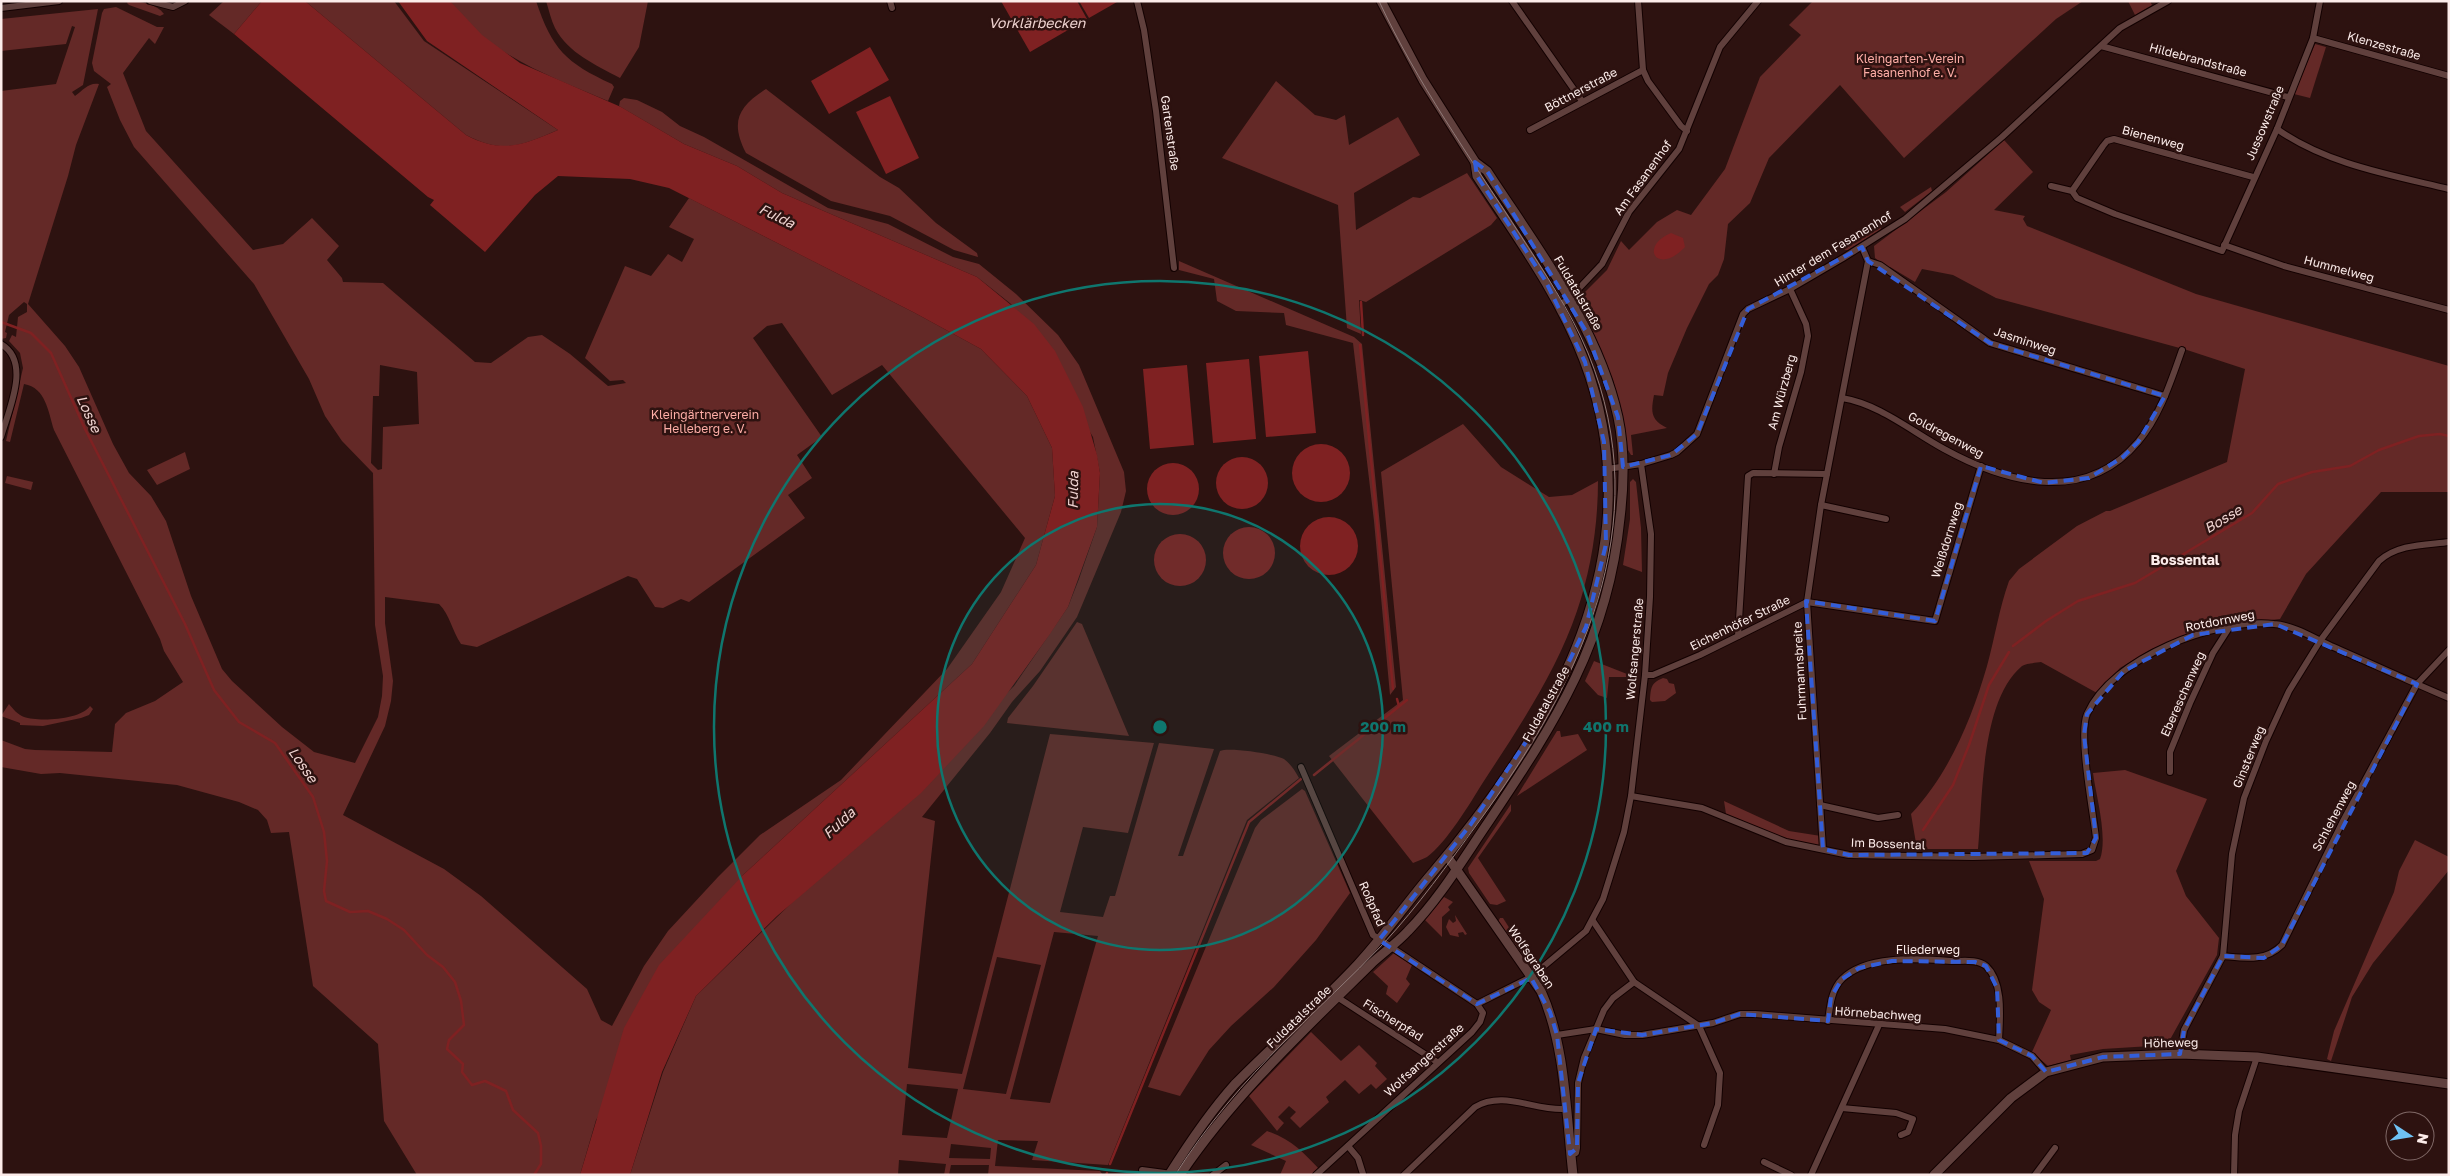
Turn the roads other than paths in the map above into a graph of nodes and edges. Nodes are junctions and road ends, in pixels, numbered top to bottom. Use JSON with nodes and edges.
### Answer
{"nodes":[{"id":1,"x":59,"y":1,"type":"edge"},
{"id":2,"x":150,"y":1,"type":"edge"},
{"id":3,"x":185,"y":1,"type":"edge"},
{"id":4,"x":1137,"y":1,"type":"edge"},
{"id":5,"x":1381,"y":1,"type":"edge"},
{"id":6,"x":1512,"y":1,"type":"edge"},
{"id":7,"x":1638,"y":1,"type":"edge"},
{"id":8,"x":1758,"y":1,"type":"edge"},
{"id":9,"x":2168,"y":1,"type":"edge"},
{"id":10,"x":2320,"y":1,"type":"edge"},
{"id":11,"x":1,"y":8,"type":"edge"},
{"id":12,"x":2313,"y":38,"type":"junction"},
{"id":13,"x":2101,"y":46,"type":"junction"},
{"id":14,"x":1643,"y":70,"type":"junction"},
{"id":15,"x":2449,"y":76,"type":"edge"},
{"id":16,"x":2288,"y":97,"type":"junction"},
{"id":17,"x":1582,"y":101,"type":"junction"},
{"id":18,"x":2277,"y":129,"type":"junction"},
{"id":19,"x":1530,"y":130,"type":"dead end"},
{"id":20,"x":1688,"y":131,"type":"junction"},
{"id":21,"x":1475,"y":162,"type":"junction"},
{"id":22,"x":2253,"y":177,"type":"junction"},
{"id":23,"x":2051,"y":186,"type":"dead end"},
{"id":24,"x":2449,"y":189,"type":"edge"},
{"id":25,"x":2072,"y":191,"type":"junction"},
{"id":26,"x":1862,"y":247,"type":"junction"},
{"id":27,"x":2223,"y":248,"type":"junction"},
{"id":28,"x":1868,"y":261,"type":"junction"},
{"id":29,"x":1174,"y":268,"type":"dead end"},
{"id":30,"x":1790,"y":289,"type":"junction"},
{"id":31,"x":1569,"y":299,"type":"junction"},
{"id":32,"x":1559,"y":305,"type":"junction"},
{"id":33,"x":2449,"y":310,"type":"edge"},
{"id":34,"x":1,"y":344,"type":"edge"},
{"id":35,"x":2182,"y":350,"type":"dead end"},
{"id":36,"x":2165,"y":396,"type":"junction"},
{"id":37,"x":1842,"y":398,"type":"junction"},
{"id":38,"x":1,"y":437,"type":"edge"},
{"id":39,"x":1641,"y":464,"type":"junction"},
{"id":40,"x":1981,"y":466,"type":"junction"},
{"id":41,"x":1623,"y":467,"type":"junction"},
{"id":42,"x":1608,"y":469,"type":"junction"},
{"id":43,"x":1774,"y":474,"type":"junction"},
{"id":44,"x":1827,"y":474,"type":"junction"},
{"id":45,"x":1821,"y":505,"type":"junction"},
{"id":46,"x":1886,"y":518,"type":"dead end"},
{"id":47,"x":2449,"y":542,"type":"edge"},
{"id":48,"x":1807,"y":602,"type":"junction"},
{"id":49,"x":1935,"y":621,"type":"joint"},
{"id":50,"x":2228,"y":628,"type":"junction"},
{"id":51,"x":1738,"y":636,"type":"junction"},
{"id":52,"x":2320,"y":641,"type":"junction"},
{"id":53,"x":2449,"y":650,"type":"edge"},
{"id":54,"x":1645,"y":675,"type":"junction"},
{"id":55,"x":2417,"y":684,"type":"junction"},
{"id":56,"x":2449,"y":698,"type":"edge"},
{"id":57,"x":1301,"y":767,"type":"dead end"},
{"id":58,"x":2170,"y":772,"type":"dead end"},
{"id":59,"x":1631,"y":796,"type":"junction"},
{"id":60,"x":1820,"y":806,"type":"junction"},
{"id":61,"x":1898,"y":815,"type":"dead end"},
{"id":62,"x":1823,"y":849,"type":"junction"},
{"id":63,"x":2092,"y":850,"type":"joint"},
{"id":64,"x":1447,"y":856,"type":"junction"},
{"id":65,"x":1457,"y":870,"type":"junction"},
{"id":66,"x":1593,"y":921,"type":"junction"},
{"id":67,"x":1380,"y":940,"type":"junction"},
{"id":68,"x":1391,"y":947,"type":"junction"},
{"id":69,"x":2223,"y":956,"type":"junction"},
{"id":70,"x":1531,"y":978,"type":"junction"},
{"id":71,"x":1634,"y":982,"type":"junction"},
{"id":72,"x":1337,"y":997,"type":"junction"},
{"id":73,"x":1477,"y":1004,"type":"junction"},
{"id":74,"x":1828,"y":1022,"type":"junction"},
{"id":75,"x":1879,"y":1025,"type":"junction"},
{"id":76,"x":1699,"y":1026,"type":"junction"},
{"id":77,"x":1596,"y":1029,"type":"junction"},
{"id":78,"x":1556,"y":1035,"type":"junction"},
{"id":79,"x":1998,"y":1040,"type":"junction"},
{"id":80,"x":2180,"y":1054,"type":"junction"},
{"id":81,"x":2257,"y":1057,"type":"junction"},
{"id":82,"x":1438,"y":1062,"type":"junction"},
{"id":83,"x":2046,"y":1072,"type":"junction"},
{"id":84,"x":2449,"y":1084,"type":"edge"},
{"id":85,"x":1842,"y":1108,"type":"junction"},
{"id":86,"x":1565,"y":1109,"type":"junction"},
{"id":87,"x":1901,"y":1134,"type":"dead end"},
{"id":88,"x":1704,"y":1145,"type":"dead end"},
{"id":89,"x":1348,"y":1146,"type":"junction"},
{"id":90,"x":2055,"y":1148,"type":"dead end"},
{"id":91,"x":1570,"y":1154,"type":"junction"},
{"id":92,"x":1764,"y":1162,"type":"dead end"},
{"id":93,"x":1226,"y":1164,"type":"dead end"},
{"id":94,"x":1142,"y":1170,"type":"dead end"},
{"id":95,"x":1171,"y":1174,"type":"edge"},
{"id":96,"x":1363,"y":1174,"type":"edge"},
{"id":97,"x":1180,"y":1175,"type":"edge"},
{"id":98,"x":1213,"y":1175,"type":"edge"},
{"id":99,"x":1316,"y":1175,"type":"edge"},
{"id":100,"x":1404,"y":1175,"type":"edge"},
{"id":101,"x":1573,"y":1175,"type":"edge"},
{"id":102,"x":1791,"y":1175,"type":"edge"},
{"id":103,"x":1811,"y":1175,"type":"edge"},
{"id":104,"x":1934,"y":1175,"type":"edge"},
{"id":105,"x":2035,"y":1175,"type":"edge"},
{"id":106,"x":2234,"y":1175,"type":"edge"}],
"edges":[{"from":1,"to":11,"type":"street"},
{"from":2,"to":3,"type":"street"},
{"from":4,"to":29,"type":"street","name":"Gartenstraße"},
{"from":5,"to":21,"type":"main road","name":"Fuldatalstraße"},
{"from":6,"to":17,"type":"street"},
{"from":7,"to":14,"type":"street"},
{"from":8,"to":20,"type":"street","name":"Am Fasanenhof"},
{"from":9,"to":13,"type":"street","name":"Hinter dem Fasanenhof"},
{"from":10,"to":12,"type":"street","name":"Jussowstraße"},
{"from":12,"to":15,"type":"street","name":"Klenzestraße"},
{"from":12,"to":16,"type":"street","name":"Jussowstraße"},
{"from":13,"to":16,"type":"street","name":"Hildebrandstraße"},
{"from":13,"to":26,"type":"street","name":"Hinter dem Fasanenhof"},
{"from":14,"to":17,"type":"street","name":"Böttnerstraße"},
{"from":14,"to":20,"type":"street"},
{"from":16,"to":18,"type":"street","name":"Jussowstraße"},
{"from":17,"to":19,"type":"street","name":"Böttnerstraße"},
{"from":18,"to":22,"type":"street","name":"Jussowstraße"},
{"from":18,"to":24,"type":"street"},
{"from":20,"to":31,"type":"street","name":"Am Fasanenhof"},
{"from":21,"to":31,"type":"main road","name":"Fuldatalstraße"},
{"from":21,"to":32,"type":"main road","name":"Fuldatalstraße"},
{"from":22,"to":25,"type":"street","name":"Bienenweg"},
{"from":22,"to":27,"type":"street","name":"Jussowstraße"},
{"from":23,"to":25,"type":"street"},
{"from":25,"to":27,"type":"street"},
{"from":26,"to":28,"type":"street"},
{"from":26,"to":30,"type":"street","name":"Hinter dem Fasanenhof"},
{"from":27,"to":33,"type":"street","name":"Hummelweg"},
{"from":28,"to":36,"type":"street","name":"Jasminweg"},
{"from":28,"to":37,"type":"street","name":"Fuhrmannsbreite"},
{"from":30,"to":39,"type":"street","name":"Hinter dem Fasanenhof"},
{"from":30,"to":43,"type":"street","name":"Am Würzberg"},
{"from":31,"to":32,"type":"street","name":"Am Fasanenhof"},
{"from":31,"to":41,"type":"main road","name":"Fuldatalstraße"},
{"from":32,"to":42,"type":"main road","name":"Fuldatalstraße"},
{"from":34,"to":38,"type":"street"},
{"from":35,"to":36,"type":"street","name":"Goldregenweg"},
{"from":36,"to":40,"type":"street","name":"Goldregenweg"},
{"from":37,"to":40,"type":"street","name":"Goldregenweg"},
{"from":37,"to":44,"type":"street","name":"Fuhrmannsbreite"},
{"from":39,"to":41,"type":"street","name":"Hinter dem Fasanenhof"},
{"from":39,"to":54,"type":"street","name":"Wolfsangerstraße"},
{"from":40,"to":49,"type":"street","name":"Weißdornweg"},
{"from":41,"to":42,"type":"street","name":"Hinter dem Fasanenhof"},
{"from":41,"to":65,"type":"main road","name":"Fuldatalstraße"},
{"from":42,"to":64,"type":"main road","name":"Fuldatalstraße"},
{"from":43,"to":44,"type":"street"},
{"from":43,"to":51,"type":"street"},
{"from":44,"to":45,"type":"street","name":"Fuhrmannsbreite"},
{"from":45,"to":46,"type":"street"},
{"from":45,"to":48,"type":"street","name":"Fuhrmannsbreite"},
{"from":47,"to":52,"type":"street","name":"Ginsterweg"},
{"from":48,"to":49,"type":"street","name":"Eichenhöfer Straße"},
{"from":48,"to":51,"type":"street","name":"Eichenhöfer Straße"},
{"from":48,"to":60,"type":"street","name":"Fuhrmannsbreite"},
{"from":50,"to":52,"type":"street","name":"Rotdornweg"},
{"from":50,"to":58,"type":"street","name":"Ebereschenweg"},
{"from":50,"to":63,"type":"street","name":"Rotdornweg"},
{"from":51,"to":54,"type":"street","name":"Eichenhöfer Straße"},
{"from":52,"to":55,"type":"street","name":"Rotdornweg"},
{"from":52,"to":69,"type":"street","name":"Ginsterweg"},
{"from":53,"to":55,"type":"street","name":"Schlehenweg"},
{"from":54,"to":59,"type":"street","name":"Wolfsangerstraße"},
{"from":55,"to":56,"type":"street","name":"Rotdornweg"},
{"from":55,"to":69,"type":"street","name":"Schlehenweg"},
{"from":57,"to":67,"type":"street","name":"Roßpfad"},
{"from":59,"to":62,"type":"street","name":"Im Bossental"},
{"from":59,"to":66,"type":"street","name":"Wolfsangerstraße"},
{"from":60,"to":61,"type":"street"},
{"from":60,"to":62,"type":"street","name":"Fuhrmannsbreite"},
{"from":62,"to":63,"type":"street","name":"Im Bossental"},
{"from":64,"to":65,"type":"main road","name":"Wolfsgraben"},
{"from":64,"to":67,"type":"main road","name":"Fuldatalstraße"},
{"from":65,"to":68,"type":"main road","name":"Fuldatalstraße"},
{"from":65,"to":70,"type":"main road","name":"Wolfsgraben"},
{"from":66,"to":70,"type":"street","name":"Wolfsangerstraße"},
{"from":66,"to":71,"type":"street"},
{"from":67,"to":68,"type":"street","name":"Roßpfad"},
{"from":67,"to":95,"type":"main road","name":"Fuldatalstraße"},
{"from":68,"to":72,"type":"main road","name":"Fuldatalstraße"},
{"from":68,"to":73,"type":"street","name":"Roßpfad"},
{"from":69,"to":80,"type":"street","name":"Ginsterweg"},
{"from":70,"to":73,"type":"street","name":"Wolfsangerstraße"},
{"from":70,"to":78,"type":"main road","name":"Wolfsgraben"},
{"from":71,"to":76,"type":"street"},
{"from":71,"to":77,"type":"street"},
{"from":72,"to":82,"type":"street","name":"Fischerpfad"},
{"from":72,"to":97,"type":"main road","name":"Fuldatalstraße"},
{"from":73,"to":82,"type":"street","name":"Wolfsangerstraße"},
{"from":74,"to":75,"type":"street","name":"Hörnebachweg"},
{"from":74,"to":76,"type":"street","name":"Hörnebachweg"},
{"from":74,"to":79,"type":"street","name":"Fliederweg"},
{"from":75,"to":79,"type":"street","name":"Hörnebachweg"},
{"from":75,"to":85,"type":"street"},
{"from":76,"to":77,"type":"street","name":"Hörnebachweg"},
{"from":76,"to":88,"type":"street"},
{"from":77,"to":78,"type":"street","name":"Hörnebachweg"},
{"from":77,"to":91,"type":"street"},
{"from":78,"to":86,"type":"main road","name":"Wolfsgraben"},
{"from":79,"to":83,"type":"street","name":"Hörnebachweg"},
{"from":80,"to":81,"type":"main road","name":"Höheweg"},
{"from":80,"to":83,"type":"main road","name":"Höheweg"},
{"from":81,"to":84,"type":"main road","name":"Höheweg"},
{"from":81,"to":106,"type":"street"},
{"from":82,"to":89,"type":"street","name":"Wolfsangerstraße"},
{"from":83,"to":104,"type":"main road","name":"Höheweg"},
{"from":85,"to":87,"type":"street"},
{"from":85,"to":103,"type":"street"},
{"from":86,"to":91,"type":"main road","name":"Wolfsgraben"},
{"from":86,"to":100,"type":"street"},
{"from":89,"to":96,"type":"street"},
{"from":89,"to":99,"type":"street","name":"Wolfsangerstraße"},
{"from":90,"to":105,"type":"street"},
{"from":91,"to":101,"type":"main road","name":"Wolfsgraben"},
{"from":92,"to":102,"type":"street"},
{"from":93,"to":98,"type":"street"},
{"from":94,"to":95,"type":"street"}]}
